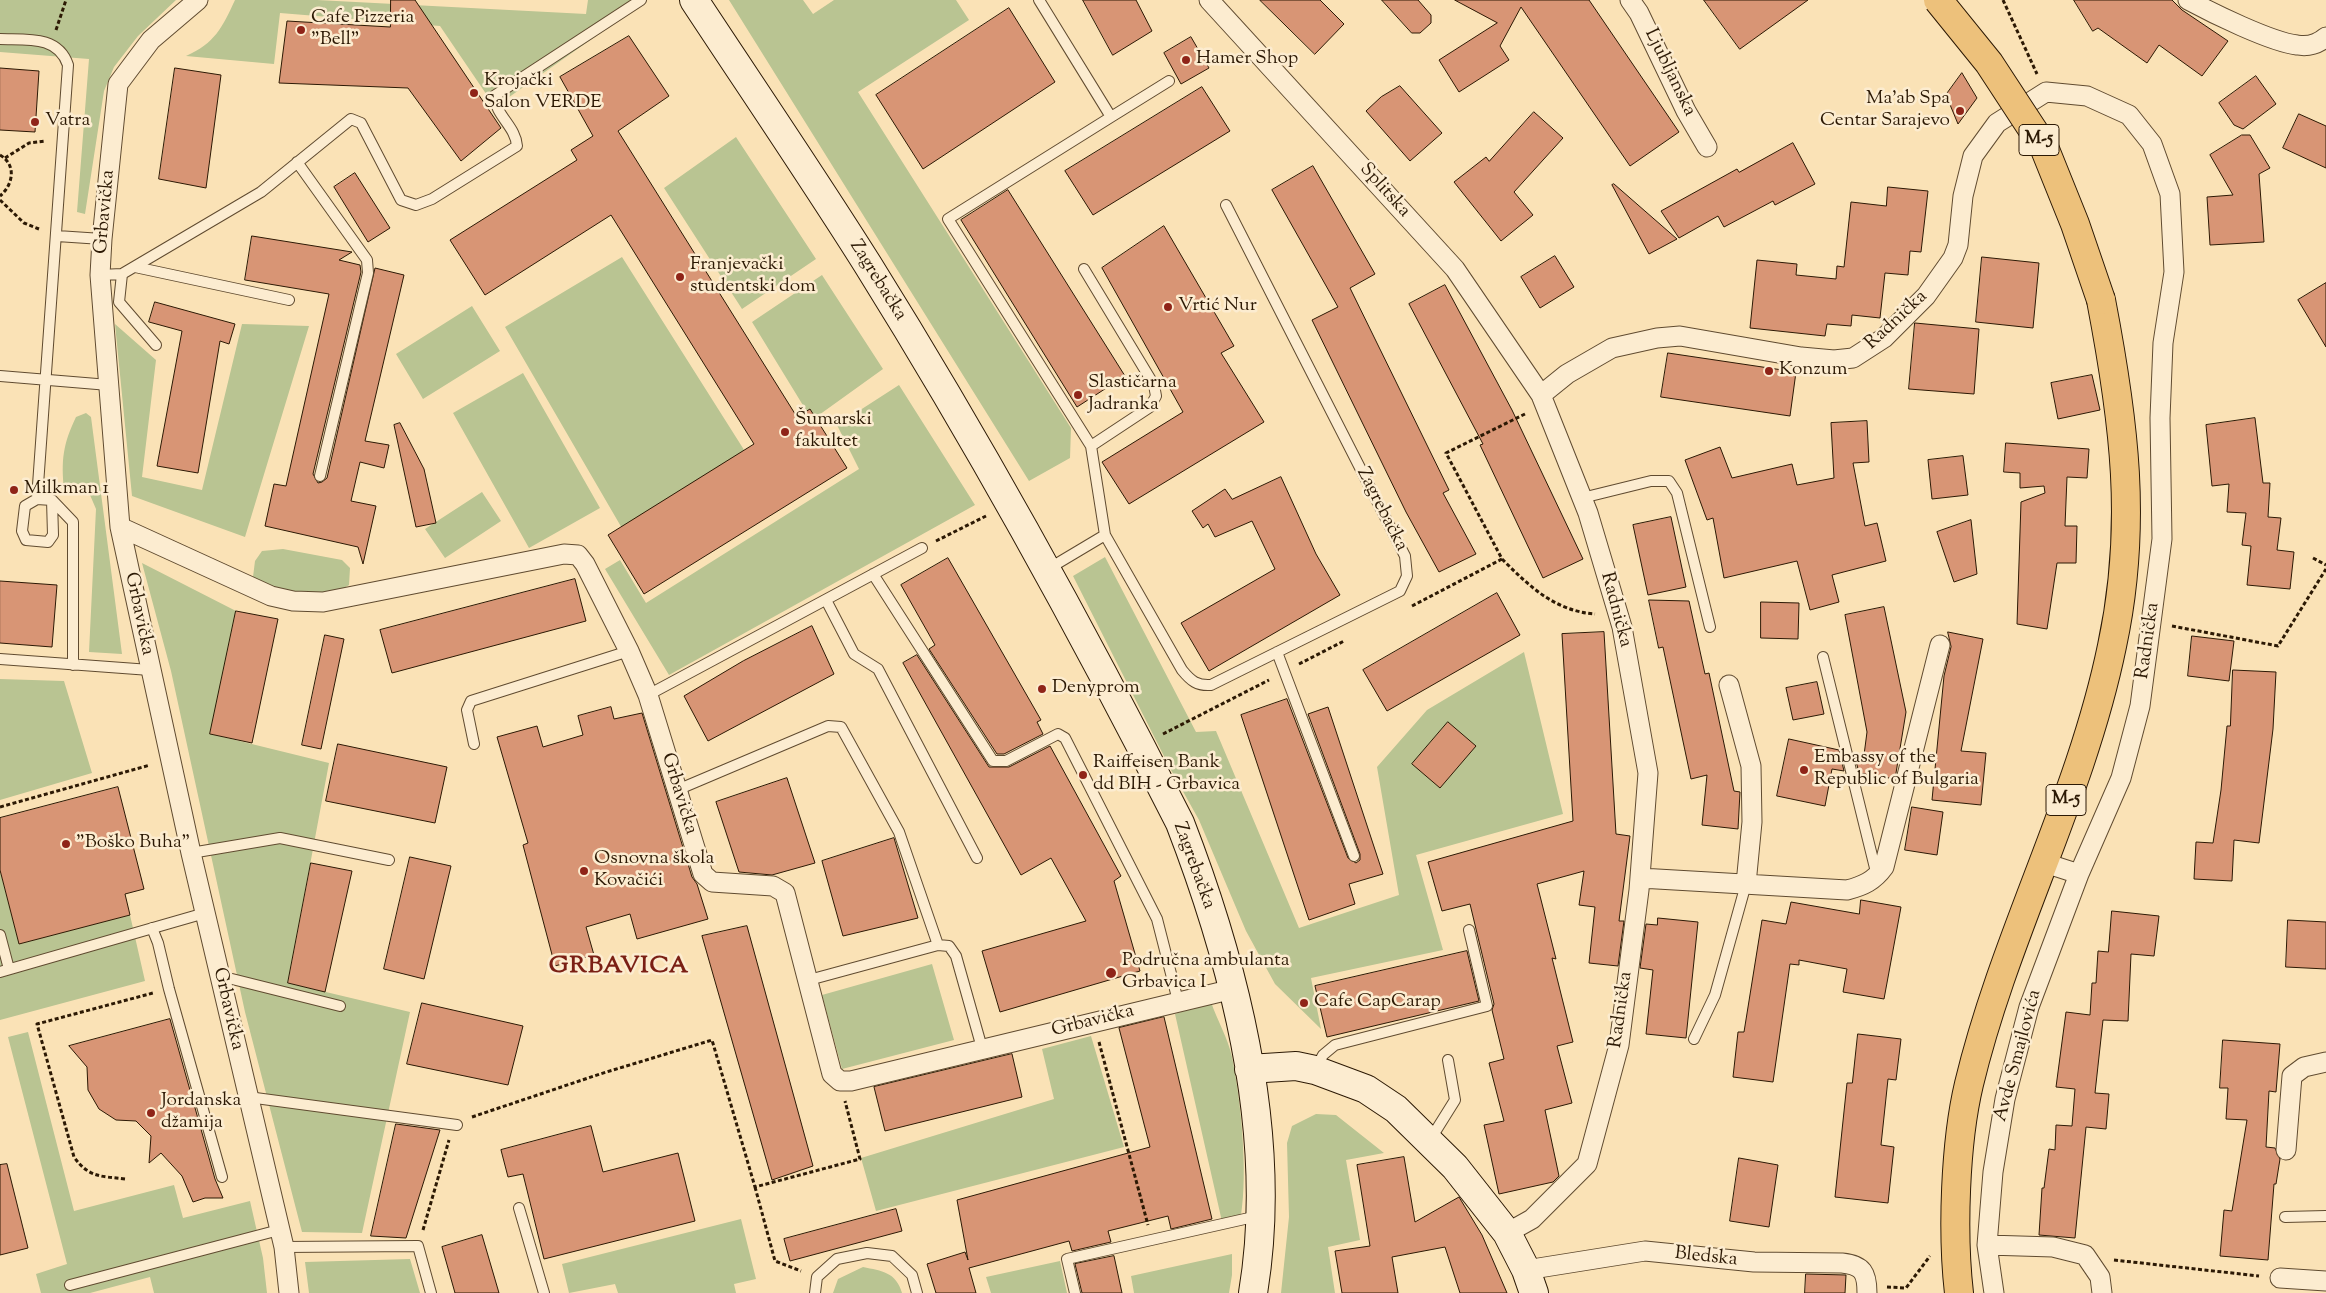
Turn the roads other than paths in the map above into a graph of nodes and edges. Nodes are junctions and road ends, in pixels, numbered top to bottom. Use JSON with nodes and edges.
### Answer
{"nodes":[{"id":1,"x":198,"y":0,"type":"edge"},
{"id":2,"x":641,"y":0,"type":"edge"},
{"id":3,"x":694,"y":0,"type":"edge"},
{"id":4,"x":1039,"y":0,"type":"edge"},
{"id":5,"x":1209,"y":0,"type":"edge"},
{"id":6,"x":1630,"y":0,"type":"edge"},
{"id":7,"x":1938,"y":0,"type":"edge"},
{"id":8,"x":2188,"y":0,"type":"edge"},
{"id":9,"x":2326,"y":37,"type":"edge"},
{"id":10,"x":0,"y":39,"type":"edge"},
{"id":11,"x":1169,"y":81,"type":"dead end"},
{"id":12,"x":1111,"y":117,"type":"junction"},
{"id":13,"x":1707,"y":147,"type":"dead end"},
{"id":14,"x":298,"y":162,"type":"junction"},
{"id":15,"x":1226,"y":205,"type":"dead end"},
{"id":16,"x":57,"y":236,"type":"junction"},
{"id":17,"x":102,"y":239,"type":"junction"},
{"id":18,"x":135,"y":267,"type":"junction"},
{"id":19,"x":1084,"y":269,"type":"dead end"},
{"id":20,"x":122,"y":274,"type":"junction"},
{"id":21,"x":100,"y":275,"type":"junction"},
{"id":22,"x":289,"y":300,"type":"dead end"},
{"id":23,"x":156,"y":345,"type":"dead end"},
{"id":24,"x":0,"y":376,"type":"edge"},
{"id":25,"x":46,"y":381,"type":"junction"},
{"id":26,"x":109,"y":385,"type":"junction"},
{"id":27,"x":1541,"y":395,"type":"junction"},
{"id":28,"x":1091,"y":446,"type":"junction"},
{"id":29,"x":320,"y":476,"type":"dead end"},
{"id":30,"x":1582,"y":498,"type":"junction"},
{"id":31,"x":38,"y":499,"type":"junction"},
{"id":32,"x":52,"y":500,"type":"junction"},
{"id":33,"x":120,"y":527,"type":"junction"},
{"id":34,"x":1104,"y":534,"type":"junction"},
{"id":35,"x":922,"y":548,"type":"road end"},
{"id":36,"x":1048,"y":569,"type":"junction"},
{"id":37,"x":873,"y":574,"type":"junction"},
{"id":38,"x":826,"y":600,"type":"junction"},
{"id":39,"x":1710,"y":627,"type":"dead end"},
{"id":40,"x":1940,"y":645,"type":"dead end"},
{"id":41,"x":629,"y":651,"type":"junction"},
{"id":42,"x":1277,"y":652,"type":"junction"},
{"id":43,"x":1823,"y":657,"type":"dead end"},
{"id":44,"x":0,"y":659,"type":"edge"},
{"id":45,"x":73,"y":665,"type":"junction"},
{"id":46,"x":150,"y":670,"type":"junction"},
{"id":47,"x":1729,"y":685,"type":"dead end"},
{"id":48,"x":648,"y":695,"type":"junction"},
{"id":49,"x":474,"y":744,"type":"dead end"},
{"id":50,"x":677,"y":790,"type":"junction"},
{"id":51,"x":191,"y":853,"type":"junction"},
{"id":52,"x":1354,"y":856,"type":"dead end"},
{"id":53,"x":977,"y":858,"type":"dead end"},
{"id":54,"x":389,"y":860,"type":"dead end"},
{"id":55,"x":2045,"y":863,"type":"junction"},
{"id":56,"x":2078,"y":874,"type":"junction"},
{"id":57,"x":1877,"y":877,"type":"junction"},
{"id":58,"x":1640,"y":878,"type":"junction"},
{"id":59,"x":1746,"y":884,"type":"junction"},
{"id":60,"x":205,"y":913,"type":"junction"},
{"id":61,"x":152,"y":928,"type":"junction"},
{"id":62,"x":1468,"y":930,"type":"dead end"},
{"id":63,"x":0,"y":935,"type":"edge"},
{"id":64,"x":938,"y":945,"type":"junction"},
{"id":65,"x":5,"y":971,"type":"edge"},
{"id":66,"x":220,"y":976,"type":"junction"},
{"id":67,"x":809,"y":980,"type":"junction"},
{"id":68,"x":1233,"y":989,"type":"junction"},
{"id":69,"x":1178,"y":1001,"type":"junction"},
{"id":70,"x":340,"y":1006,"type":"dead end"},
{"id":71,"x":1694,"y":1039,"type":"dead end"},
{"id":72,"x":982,"y":1048,"type":"junction"},
{"id":73,"x":1448,"y":1060,"type":"dead end"},
{"id":74,"x":2326,"y":1062,"type":"edge"},
{"id":75,"x":1249,"y":1069,"type":"junction"},
{"id":76,"x":1315,"y":1070,"type":"junction"},
{"id":77,"x":248,"y":1097,"type":"junction"},
{"id":78,"x":457,"y":1125,"type":"road end"},
{"id":79,"x":1430,"y":1140,"type":"junction"},
{"id":80,"x":2286,"y":1150,"type":"dead end"},
{"id":81,"x":222,"y":1177,"type":"dead end"},
{"id":82,"x":519,"y":1208,"type":"dead end"},
{"id":83,"x":1262,"y":1215,"type":"junction"},
{"id":84,"x":2326,"y":1216,"type":"edge"},
{"id":85,"x":2285,"y":1217,"type":"dead end"},
{"id":86,"x":1507,"y":1233,"type":"junction"},
{"id":87,"x":281,"y":1238,"type":"junction"},
{"id":88,"x":1987,"y":1245,"type":"junction"},
{"id":89,"x":2280,"y":1278,"type":"road end"},
{"id":90,"x":1530,"y":1281,"type":"edge"},
{"id":91,"x":2326,"y":1281,"type":"edge"},
{"id":92,"x":70,"y":1285,"type":"dead end"},
{"id":93,"x":1867,"y":1290,"type":"edge"},
{"id":94,"x":289,"y":1293,"type":"edge"},
{"id":95,"x":430,"y":1293,"type":"edge"},
{"id":96,"x":544,"y":1293,"type":"edge"},
{"id":97,"x":816,"y":1293,"type":"edge"},
{"id":98,"x":917,"y":1293,"type":"edge"},
{"id":99,"x":1075,"y":1293,"type":"edge"},
{"id":100,"x":1253,"y":1293,"type":"edge"},
{"id":101,"x":1959,"y":1293,"type":"edge"},
{"id":102,"x":1994,"y":1293,"type":"edge"},
{"id":103,"x":2102,"y":1293,"type":"edge"}],
"edges":[{"from":1,"to":17,"type":"street","name":"Grbavička"},
{"from":2,"to":14,"type":"lane"},
{"from":3,"to":36,"type":"main road","name":"Zagrebačka"},
{"from":4,"to":12,"type":"lane"},
{"from":5,"to":27,"type":"street","name":"Splitska"},
{"from":6,"to":13,"type":"street","name":"Ljubljanska"},
{"from":7,"to":55,"type":"main road","number":"M-5","bridge":true},
{"from":8,"to":9,"type":"street"},
{"from":10,"to":16,"type":"lane"},
{"from":11,"to":12,"type":"lane","name":"Zagrebačka"},
{"from":12,"to":28,"type":"lane","name":"Zagrebačka"},
{"from":14,"to":18,"type":"lane"},
{"from":14,"to":29,"type":"lane"},
{"from":15,"to":42,"type":"lane","name":"Zagrebačka"},
{"from":16,"to":17,"type":"lane"},
{"from":16,"to":25,"type":"lane"},
{"from":17,"to":21,"type":"street","name":"Grbavička"},
{"from":18,"to":20,"type":"lane"},
{"from":18,"to":22,"type":"lane"},
{"from":19,"to":28,"type":"lane"},
{"from":20,"to":21,"type":"lane"},
{"from":20,"to":23,"type":"lane"},
{"from":21,"to":26,"type":"street","name":"Grbavička"},
{"from":24,"to":25,"type":"lane"},
{"from":25,"to":26,"type":"lane"},
{"from":25,"to":31,"type":"lane"},
{"from":26,"to":33,"type":"street","name":"Grbavička"},
{"from":27,"to":30,"type":"street","name":"Radnička"},
{"from":27,"to":56,"type":"street","name":"Radnička"},
{"from":28,"to":34,"type":"lane","name":"Zagrebačka"},
{"from":30,"to":39,"type":"lane"},
{"from":30,"to":58,"type":"street","name":"Radnička"},
{"from":31,"to":32,"type":"lane"},
{"from":31,"to":32,"type":"lane"},
{"from":32,"to":45,"type":"lane"},
{"from":33,"to":41,"type":"street","name":"Grbavička"},
{"from":33,"to":46,"type":"street","name":"Grbavička"},
{"from":34,"to":36,"type":"lane"},
{"from":34,"to":42,"type":"lane","name":"Zagrebačka"},
{"from":35,"to":37,"type":"lane"},
{"from":36,"to":68,"type":"main road","name":"Zagrebačka"},
{"from":37,"to":38,"type":"lane"},
{"from":37,"to":69,"type":"lane"},
{"from":38,"to":48,"type":"lane"},
{"from":38,"to":53,"type":"lane"},
{"from":40,"to":57,"type":"street"},
{"from":41,"to":48,"type":"street","name":"Grbavička"},
{"from":41,"to":49,"type":"lane"},
{"from":42,"to":52,"type":"lane"},
{"from":43,"to":57,"type":"lane"},
{"from":44,"to":45,"type":"lane"},
{"from":45,"to":46,"type":"lane"},
{"from":46,"to":51,"type":"street","name":"Grbavička"},
{"from":47,"to":59,"type":"street"},
{"from":48,"to":50,"type":"street","name":"Grbavička"},
{"from":50,"to":64,"type":"lane"},
{"from":50,"to":67,"type":"street","name":"Grbavička"},
{"from":51,"to":54,"type":"lane"},
{"from":51,"to":60,"type":"street","name":"Grbavička"},
{"from":55,"to":56,"type":"street"},
{"from":55,"to":101,"type":"main road","number":"M-5"},
{"from":56,"to":88,"type":"street","name":"Avde Smajlovića"},
{"from":57,"to":59,"type":"street"},
{"from":58,"to":59,"type":"street"},
{"from":58,"to":86,"type":"street","name":"Radnička"},
{"from":59,"to":71,"type":"lane"},
{"from":60,"to":61,"type":"lane"},
{"from":60,"to":66,"type":"street","name":"Grbavička"},
{"from":61,"to":65,"type":"lane"},
{"from":61,"to":81,"type":"lane"},
{"from":62,"to":76,"type":"lane"},
{"from":63,"to":65,"type":"lane"},
{"from":64,"to":67,"type":"lane"},
{"from":64,"to":72,"type":"lane"},
{"from":66,"to":70,"type":"lane"},
{"from":66,"to":77,"type":"street","name":"Grbavička"},
{"from":67,"to":72,"type":"street","name":"Grbavička"},
{"from":68,"to":69,"type":"street","name":"Grbavička"},
{"from":68,"to":75,"type":"main road","name":"Zagrebačka"},
{"from":69,"to":72,"type":"street","name":"Grbavička"},
{"from":73,"to":79,"type":"lane"},
{"from":74,"to":80,"type":"street"},
{"from":75,"to":76,"type":"main road"},
{"from":75,"to":83,"type":"main road"},
{"from":76,"to":79,"type":"main road"},
{"from":77,"to":78,"type":"lane"},
{"from":77,"to":87,"type":"street","name":"Grbavička"},
{"from":79,"to":86,"type":"main road"},
{"from":82,"to":96,"type":"lane"},
{"from":83,"to":99,"type":"lane"},
{"from":83,"to":100,"type":"main road"},
{"from":84,"to":85,"type":"lane"},
{"from":86,"to":90,"type":"main road"},
{"from":87,"to":92,"type":"lane"},
{"from":87,"to":94,"type":"street","name":"Grbavička"},
{"from":87,"to":95,"type":"lane"},
{"from":88,"to":102,"type":"street","name":"Avde Smajlovića"},
{"from":88,"to":103,"type":"street"},
{"from":89,"to":91,"type":"street"},
{"from":90,"to":93,"type":"street","name":"Bledska"},
{"from":97,"to":98,"type":"lane"}]}
